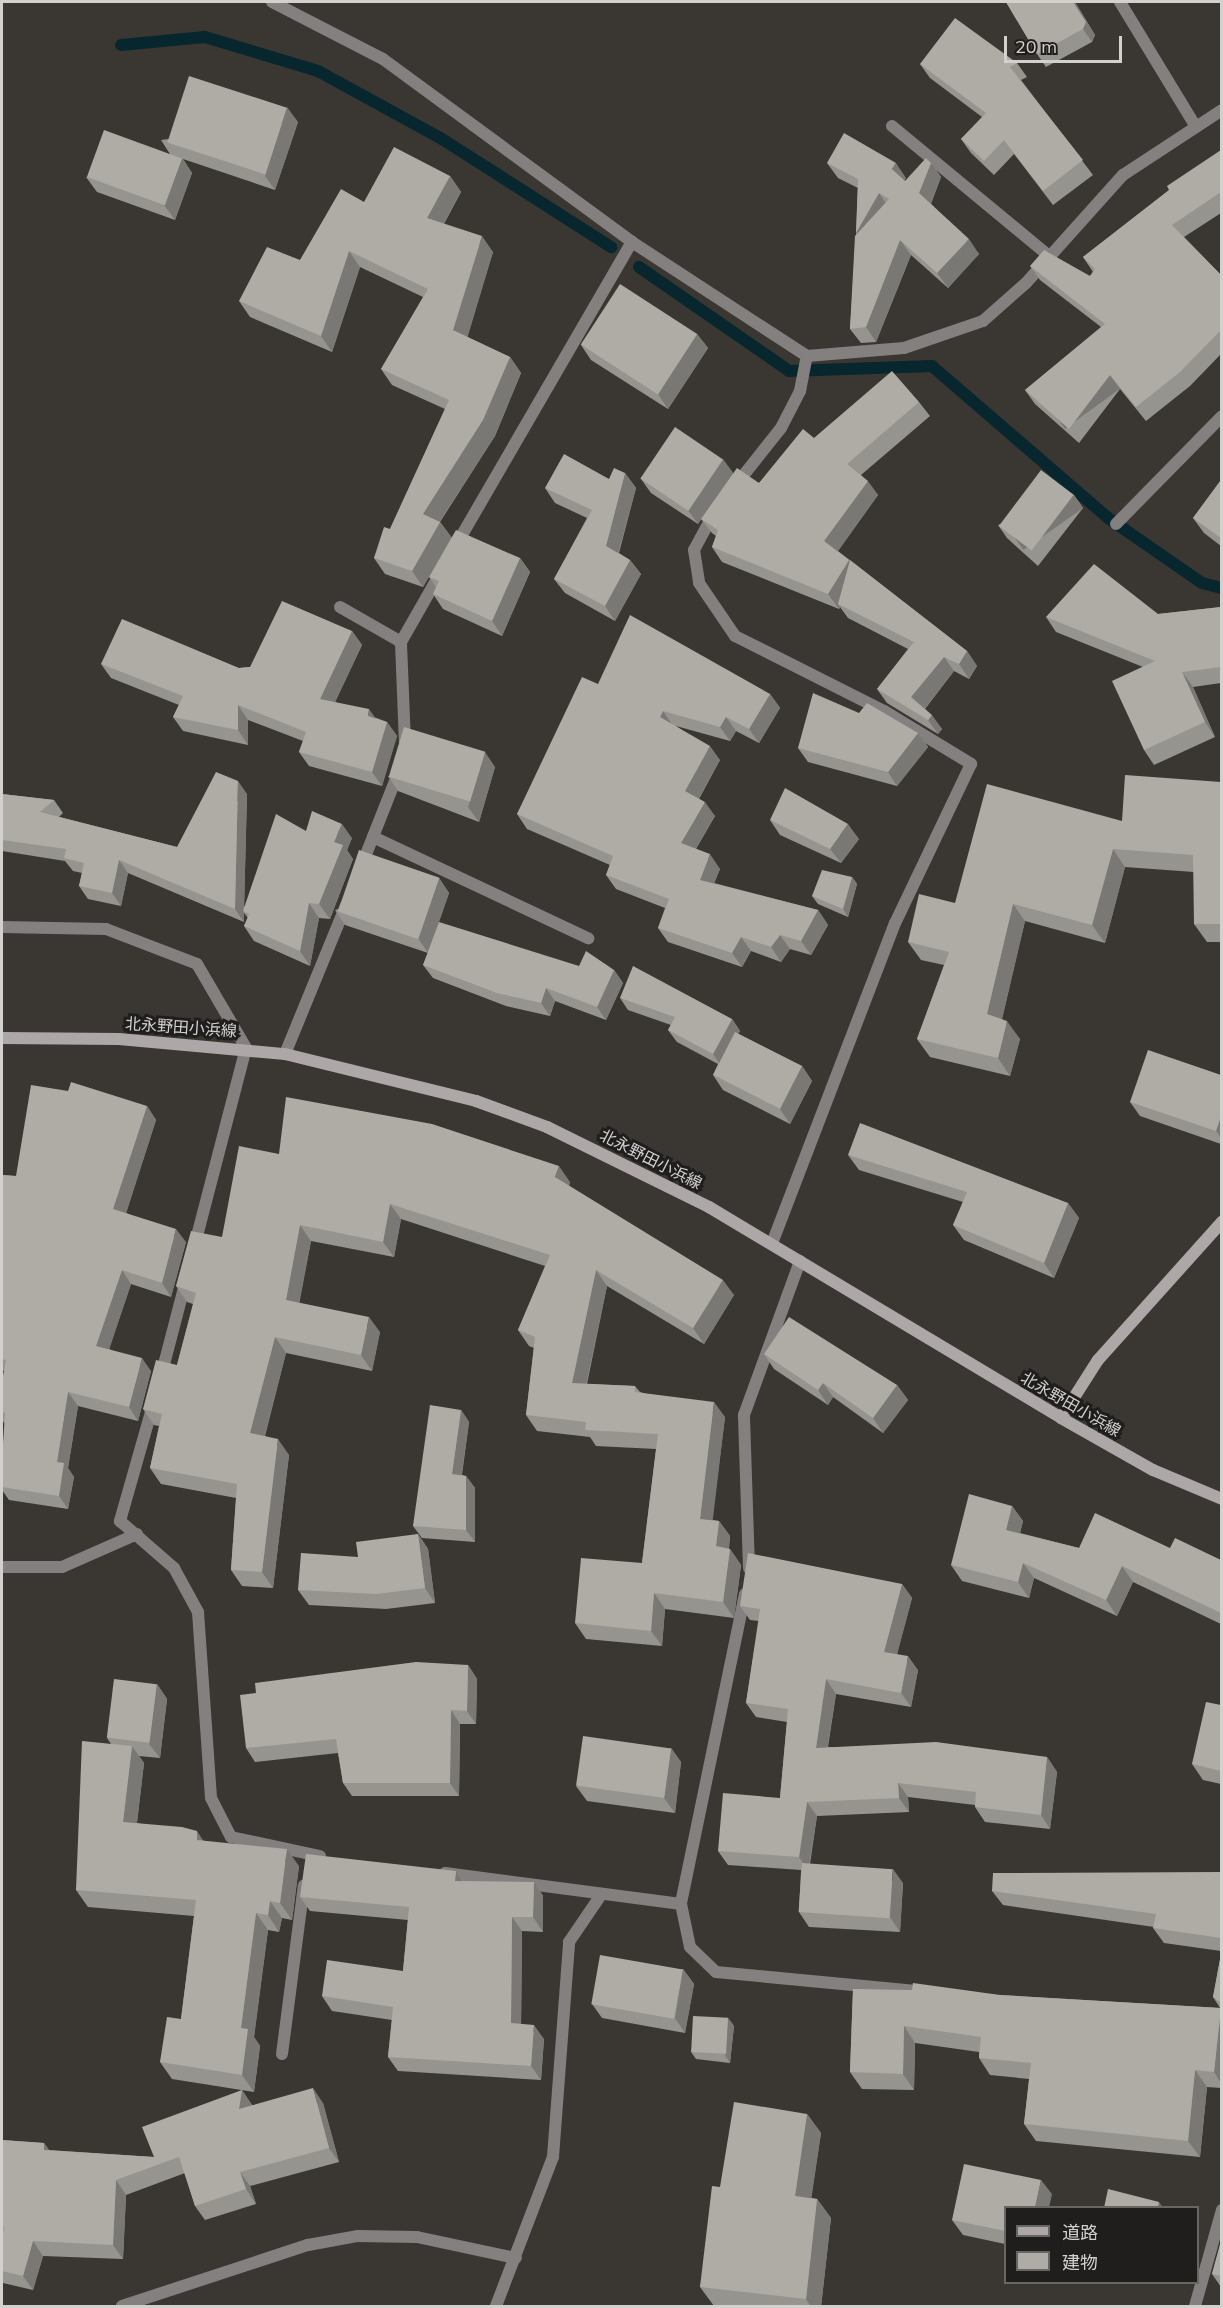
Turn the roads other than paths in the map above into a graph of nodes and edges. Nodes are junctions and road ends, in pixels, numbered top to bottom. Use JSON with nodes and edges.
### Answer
{"nodes":[{"id":1,"x":272,"y":2,"type":"edge"},
{"id":2,"x":1120,"y":2,"type":"edge"},
{"id":3,"x":1221,"y":110,"type":"edge"},
{"id":4,"x":892,"y":126,"type":"dead end"},
{"id":5,"x":1196,"y":126,"type":"junction"},
{"id":6,"x":632,"y":242,"type":"junction"},
{"id":7,"x":1049,"y":256,"type":"junction"},
{"id":8,"x":807,"y":356,"type":"junction"},
{"id":9,"x":1221,"y":416,"type":"edge"},
{"id":10,"x":1116,"y":524,"type":"dead end"},
{"id":11,"x":340,"y":607,"type":"dead end"},
{"id":12,"x":401,"y":642,"type":"junction"},
{"id":13,"x":374,"y":837,"type":"junction"},
{"id":14,"x":2,"y":927,"type":"edge"},
{"id":15,"x":588,"y":938,"type":"dead end"},
{"id":16,"x":2,"y":1038,"type":"edge"},
{"id":17,"x":246,"y":1048,"type":"junction"},
{"id":18,"x":285,"y":1054,"type":"junction"},
{"id":19,"x":1221,"y":1222,"type":"edge"},
{"id":20,"x":772,"y":1244,"type":"junction"},
{"id":21,"x":800,"y":1260,"type":"junction"},
{"id":22,"x":1061,"y":1418,"type":"junction"},
{"id":23,"x":1221,"y":1499,"type":"edge"},
{"id":24,"x":136,"y":1534,"type":"junction"},
{"id":25,"x":4,"y":1571,"type":"edge"},
{"id":26,"x":309,"y":1854,"type":"junction"},
{"id":27,"x":332,"y":1858,"type":"edge"},
{"id":28,"x":426,"y":1871,"type":"edge"},
{"id":29,"x":601,"y":1895,"type":"junction"},
{"id":30,"x":681,"y":1904,"type":"junction"},
{"id":31,"x":927,"y":1992,"type":"edge"},
{"id":32,"x":282,"y":2054,"type":"dead end"},
{"id":33,"x":1221,"y":2210,"type":"edge"},
{"id":34,"x":516,"y":2258,"type":"junction"},
{"id":35,"x":122,"y":2307,"type":"edge"},
{"id":36,"x":496,"y":2307,"type":"edge"},
{"id":37,"x":1195,"y":2307,"type":"edge"}],
"edges":[{"from":1,"to":6,"type":"street"},
{"from":2,"to":5,"type":"street"},
{"from":3,"to":5,"type":"street"},
{"from":4,"to":7,"type":"street"},
{"from":5,"to":7,"type":"street"},
{"from":6,"to":8,"type":"street"},
{"from":6,"to":12,"type":"street"},
{"from":7,"to":8,"type":"street"},
{"from":8,"to":20,"type":"street"},
{"from":9,"to":10,"type":"street"},
{"from":11,"to":12,"type":"street"},
{"from":12,"to":13,"type":"street"},
{"from":13,"to":15,"type":"street"},
{"from":13,"to":18,"type":"street"},
{"from":14,"to":17,"type":"street"},
{"from":16,"to":17,"type":"main road","name":"北永野田小浜線"},
{"from":17,"to":18,"type":"main road","name":"北永野田小浜線"},
{"from":17,"to":24,"type":"street"},
{"from":18,"to":20,"type":"main road","name":"北永野田小浜線"},
{"from":19,"to":22,"type":"main road"},
{"from":20,"to":21,"type":"main road","name":"北永野田小浜線"},
{"from":21,"to":22,"type":"main road","name":"北永野田小浜線"},
{"from":21,"to":30,"type":"street"},
{"from":22,"to":23,"type":"main road","name":"北永野田小浜線"},
{"from":24,"to":25,"type":"street"},
{"from":24,"to":26,"type":"street"},
{"from":26,"to":27,"type":"street"},
{"from":26,"to":32,"type":"street"},
{"from":28,"to":29,"type":"street"},
{"from":29,"to":30,"type":"street"},
{"from":29,"to":34,"type":"street"},
{"from":30,"to":31,"type":"street"},
{"from":33,"to":37,"type":"street"},
{"from":34,"to":35,"type":"street"},
{"from":34,"to":36,"type":"street"}]}
